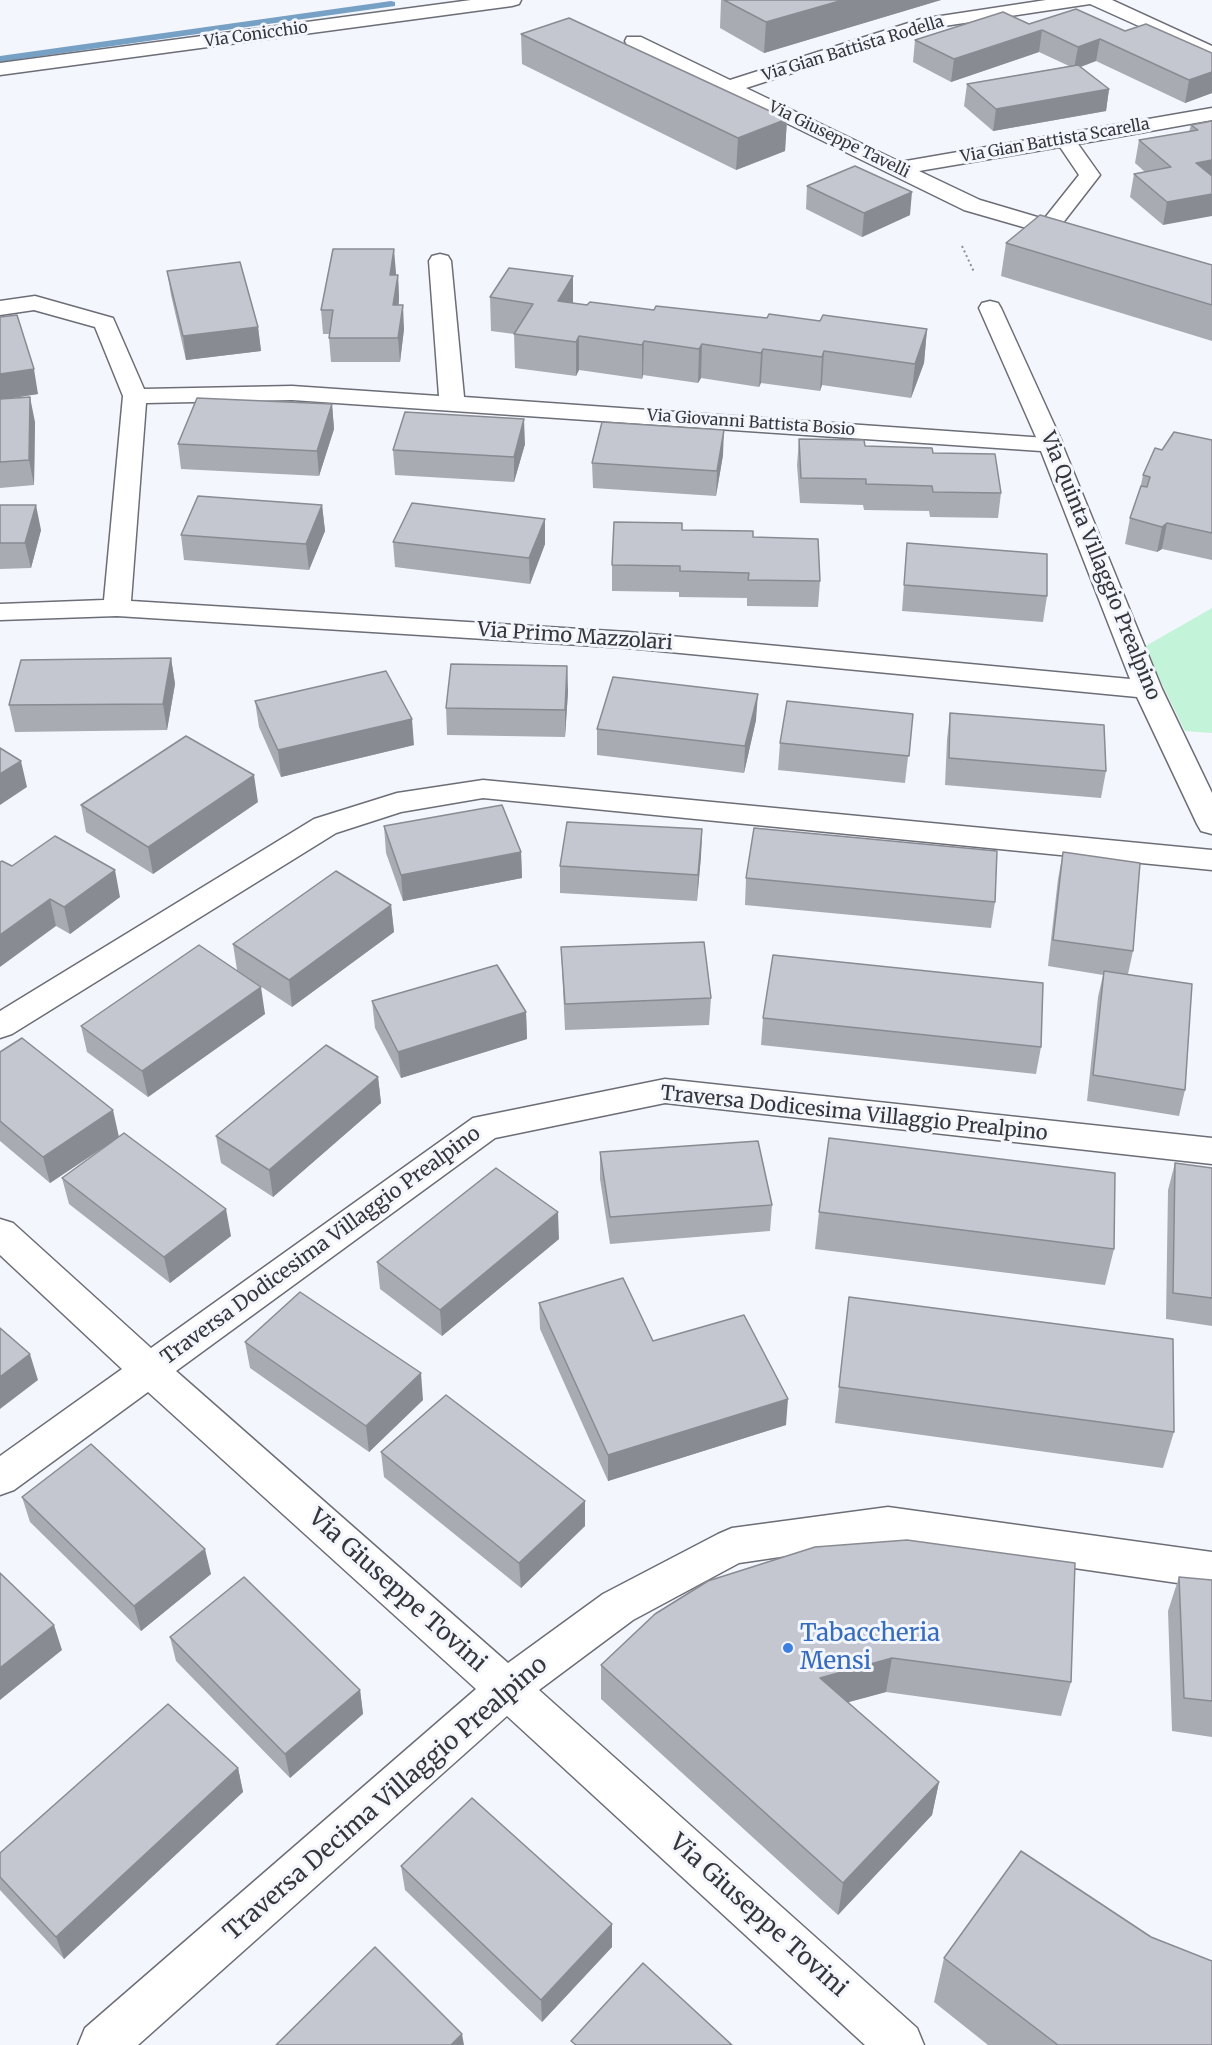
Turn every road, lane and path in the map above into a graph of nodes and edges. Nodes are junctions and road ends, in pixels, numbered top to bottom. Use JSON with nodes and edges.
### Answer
{"nodes":[{"id":1,"x":512,"y":0,"type":"edge"},
{"id":2,"x":1084,"y":0,"type":"edge"},
{"id":3,"x":1097,"y":0,"type":"edge"},
{"id":4,"x":634,"y":40,"type":"dead end"},
{"id":5,"x":1212,"y":53,"type":"edge"},
{"id":6,"x":0,"y":69,"type":"edge"},
{"id":7,"x":729,"y":87,"type":"junction"},
{"id":8,"x":1212,"y":114,"type":"edge"},
{"id":9,"x":1065,"y":139,"type":"junction"},
{"id":10,"x":898,"y":169,"type":"junction"},
{"id":11,"x":1049,"y":227,"type":"junction"},
{"id":12,"x":1092,"y":240,"type":"edge"},
{"id":13,"x":440,"y":261,"type":"dead end"},
{"id":14,"x":0,"y":308,"type":"edge"},
{"id":15,"x":990,"y":308,"type":"dead end"},
{"id":16,"x":135,"y":396,"type":"junction"},
{"id":17,"x":452,"y":403,"type":"junction"},
{"id":18,"x":1051,"y":444,"type":"junction"},
{"id":19,"x":117,"y":608,"type":"junction"},
{"id":20,"x":0,"y":612,"type":"edge"},
{"id":21,"x":1148,"y":689,"type":"junction"},
{"id":22,"x":1212,"y":824,"type":"edge"},
{"id":23,"x":1212,"y":860,"type":"edge"},
{"id":24,"x":0,"y":1026,"type":"edge"},
{"id":25,"x":1212,"y":1151,"type":"edge"},
{"id":26,"x":0,"y":1233,"type":"edge"},
{"id":27,"x":149,"y":1371,"type":"junction"},
{"id":28,"x":0,"y":1478,"type":"edge"},
{"id":29,"x":1212,"y":1570,"type":"edge"},
{"id":30,"x":507,"y":1689,"type":"junction"},
{"id":31,"x":102,"y":2045,"type":"edge"},
{"id":32,"x":900,"y":2045,"type":"edge"}],
"edges":[{"from":1,"to":6,"type":"street","name":"Via Conicchio"},
{"from":2,"to":7,"type":"street","name":"Via Gian Battista Rodella"},
{"from":3,"to":5,"type":"street"},
{"from":4,"to":7,"type":"street","name":"Via Giuseppe Tavelli"},
{"from":7,"to":10,"type":"street","name":"Via Giuseppe Tavelli"},
{"from":8,"to":9,"type":"street","name":"Via Gian Battista Scarella"},
{"from":9,"to":10,"type":"street","name":"Via Gian Battista Scarella"},
{"from":9,"to":11,"type":"street"},
{"from":10,"to":11,"type":"street","name":"Via Giuseppe Tavelli"},
{"from":11,"to":12,"type":"street","name":"Via Giuseppe Tavelli"},
{"from":13,"to":17,"type":"street"},
{"from":14,"to":16,"type":"street"},
{"from":15,"to":18,"type":"street","name":"Via Quinta Villaggio Prealpino"},
{"from":16,"to":17,"type":"street","name":"Via Giovanni Battista Bosio"},
{"from":16,"to":19,"type":"street"},
{"from":17,"to":18,"type":"street","name":"Via Giovanni Battista Bosio"},
{"from":18,"to":21,"type":"street","name":"Via Quinta Villaggio Prealpino"},
{"from":19,"to":20,"type":"street","name":"Via Primo Mazzolari"},
{"from":19,"to":21,"type":"street","name":"Via Primo Mazzolari"},
{"from":21,"to":22,"type":"street","name":"Via Quinta Villaggio Prealpino"},
{"from":23,"to":24,"type":"street"},
{"from":25,"to":27,"type":"street","name":"Traversa Dodicesima Villaggio Prealpino"},
{"from":26,"to":27,"type":"street","name":"Via Giuseppe Tovini"},
{"from":27,"to":28,"type":"street","name":"Traversa Dodicesima Villaggio Prealpino"},
{"from":27,"to":30,"type":"street","name":"Via Giuseppe Tovini"},
{"from":29,"to":30,"type":"street","name":"Traversa Decima Villaggio Prealpino"},
{"from":30,"to":31,"type":"street","name":"Traversa Decima Villaggio Prealpino"},
{"from":30,"to":32,"type":"street","name":"Via Giuseppe Tovini"}]}
